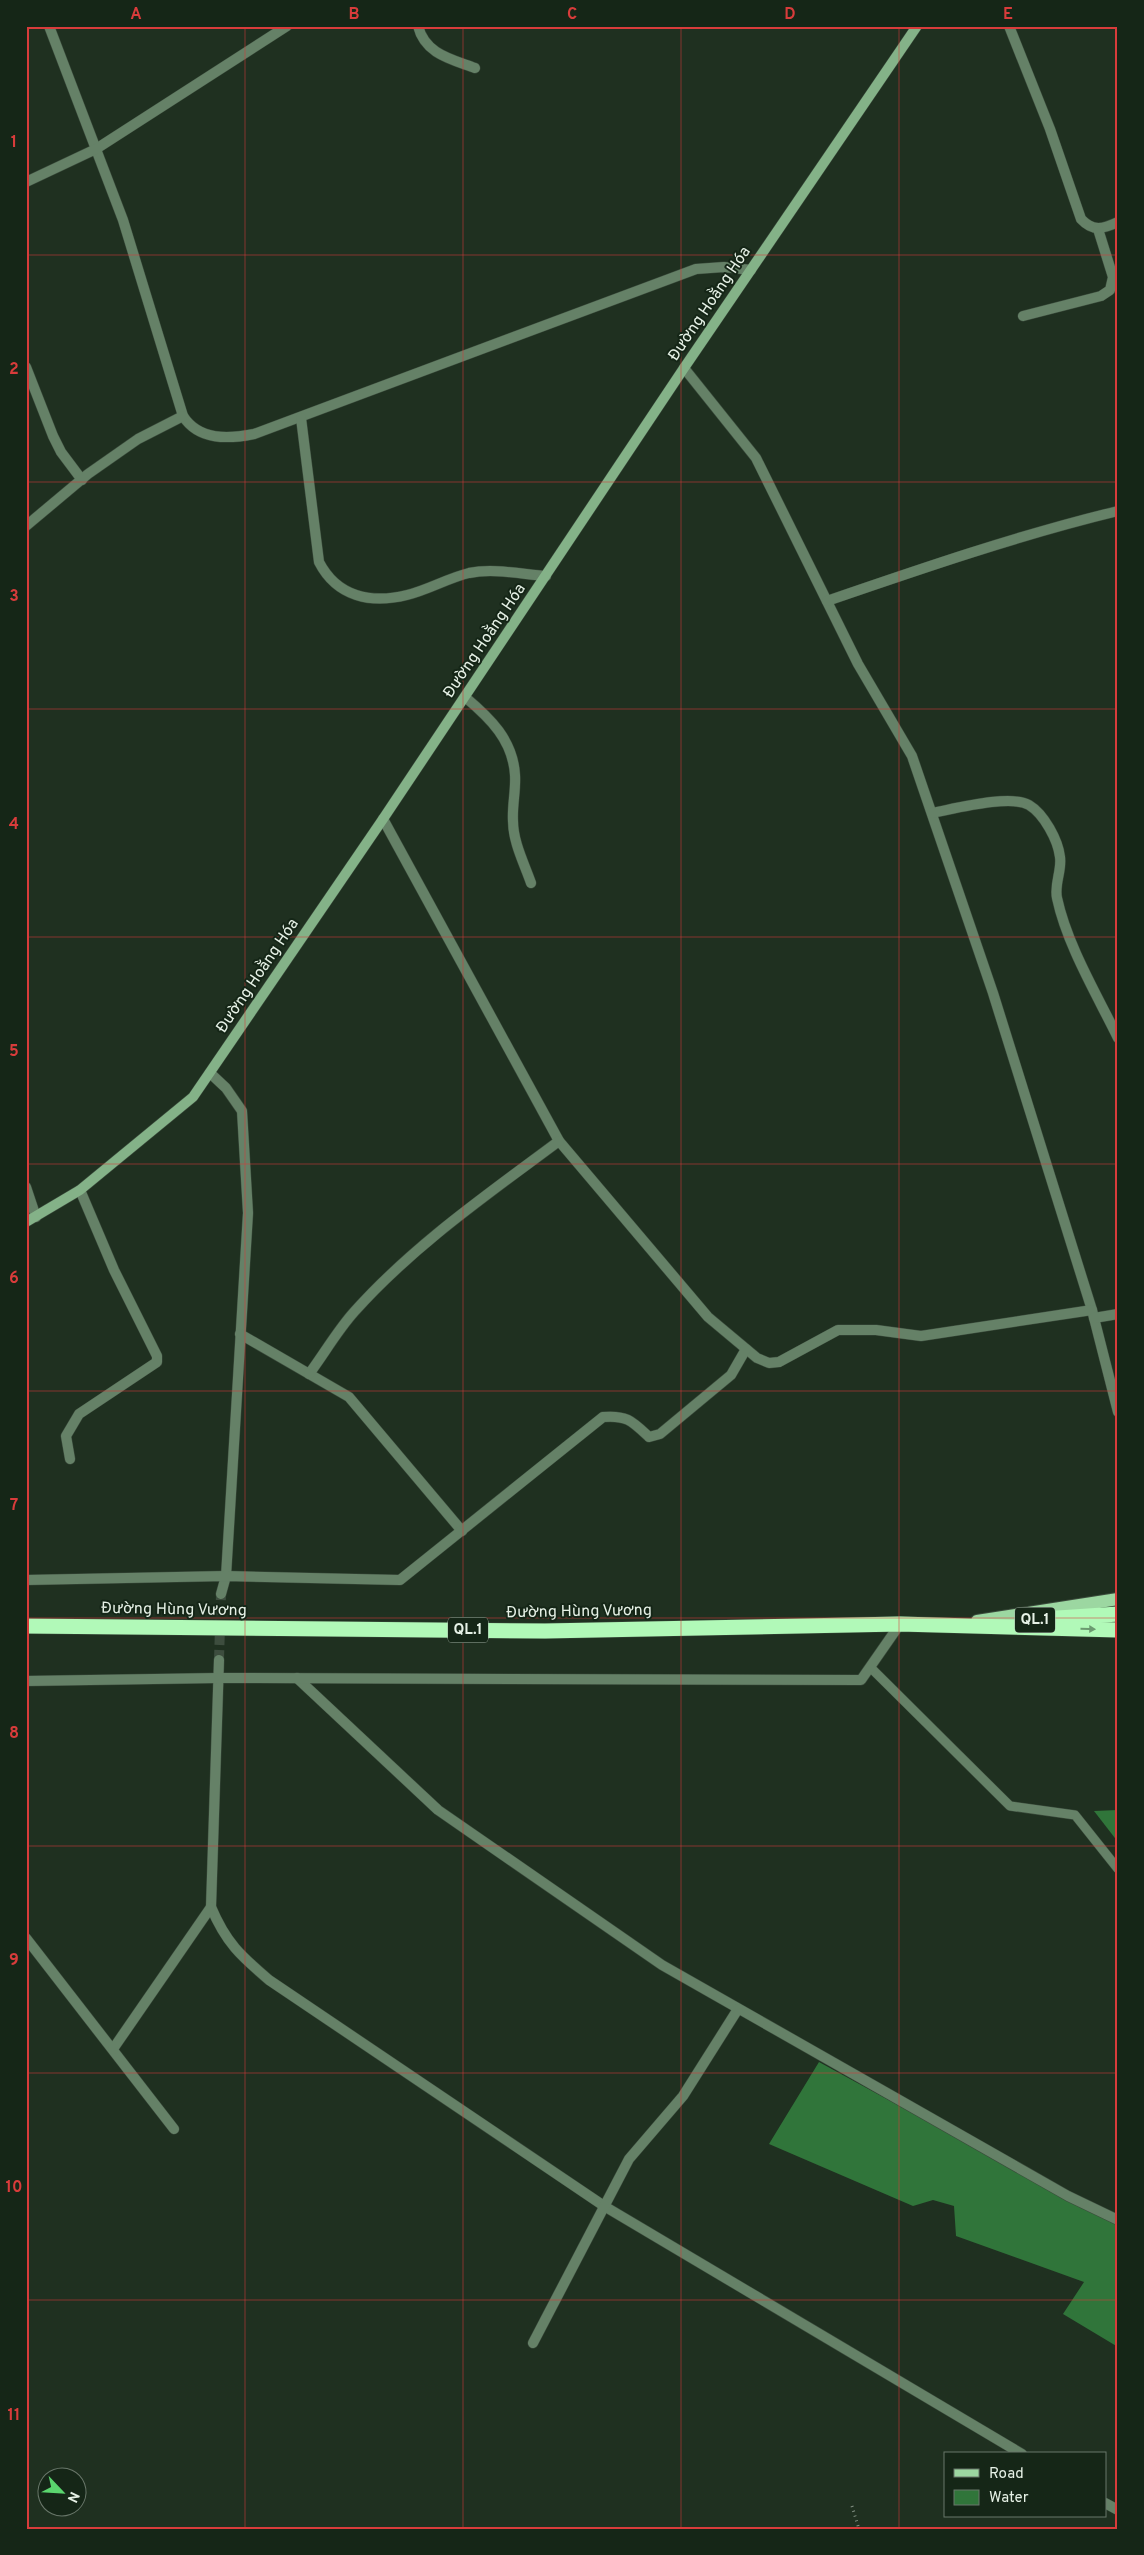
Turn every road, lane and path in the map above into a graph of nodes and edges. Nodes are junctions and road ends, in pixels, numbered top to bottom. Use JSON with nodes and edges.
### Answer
{"nodes":[{"id":1,"x":49,"y":26,"type":"edge"},
{"id":2,"x":287,"y":26,"type":"edge"},
{"id":3,"x":418,"y":26,"type":"edge"},
{"id":4,"x":917,"y":26,"type":"edge"},
{"id":5,"x":1009,"y":26,"type":"edge"},
{"id":6,"x":475,"y":68,"type":"dead end"},
{"id":7,"x":96,"y":149,"type":"junction"},
{"id":8,"x":26,"y":182,"type":"edge"},
{"id":9,"x":1118,"y":222,"type":"edge"},
{"id":10,"x":1098,"y":229,"type":"junction"},
{"id":11,"x":751,"y":270,"type":"junction"},
{"id":12,"x":1023,"y":316,"type":"dead end"},
{"id":13,"x":684,"y":368,"type":"junction"},
{"id":14,"x":27,"y":370,"type":"edge"},
{"id":15,"x":183,"y":416,"type":"junction"},
{"id":16,"x":301,"y":418,"type":"junction"},
{"id":17,"x":82,"y":480,"type":"junction"},
{"id":18,"x":1118,"y":511,"type":"edge"},
{"id":19,"x":26,"y":526,"type":"edge"},
{"id":20,"x":546,"y":576,"type":"junction"},
{"id":21,"x":827,"y":601,"type":"junction"},
{"id":22,"x":465,"y":697,"type":"junction"},
{"id":23,"x":932,"y":813,"type":"junction"},
{"id":24,"x":384,"y":819,"type":"junction"},
{"id":25,"x":532,"y":883,"type":"dead end"},
{"id":26,"x":1118,"y":1038,"type":"edge"},
{"id":27,"x":210,"y":1073,"type":"junction"},
{"id":28,"x":560,"y":1141,"type":"junction"},
{"id":29,"x":26,"y":1187,"type":"edge"},
{"id":30,"x":80,"y":1190,"type":"junction"},
{"id":31,"x":36,"y":1217,"type":"junction"},
{"id":32,"x":26,"y":1222,"type":"edge"},
{"id":33,"x":1093,"y":1314,"type":"junction"},
{"id":34,"x":1118,"y":1314,"type":"edge"},
{"id":35,"x":240,"y":1334,"type":"junction"},
{"id":36,"x":746,"y":1349,"type":"junction"},
{"id":37,"x":309,"y":1374,"type":"junction"},
{"id":38,"x":1118,"y":1412,"type":"edge"},
{"id":39,"x":70,"y":1459,"type":"dead end"},
{"id":40,"x":462,"y":1531,"type":"junction"},
{"id":41,"x":226,"y":1576,"type":"junction"},
{"id":42,"x":26,"y":1580,"type":"edge"},
{"id":43,"x":221,"y":1594,"type":"tunnel mouth"},
{"id":44,"x":1118,"y":1599,"type":"edge"},
{"id":45,"x":1118,"y":1614,"type":"edge"},
{"id":46,"x":900,"y":1624,"type":"junction"},
{"id":47,"x":26,"y":1626,"type":"edge"},
{"id":48,"x":952,"y":1626,"type":"junction"},
{"id":49,"x":1118,"y":1630,"type":"edge"},
{"id":50,"x":219,"y":1660,"type":"tunnel mouth"},
{"id":51,"x":871,"y":1668,"type":"junction"},
{"id":52,"x":218,"y":1678,"type":"junction"},
{"id":53,"x":297,"y":1678,"type":"junction"},
{"id":54,"x":26,"y":1681,"type":"edge"},
{"id":55,"x":1118,"y":1868,"type":"edge"},
{"id":56,"x":212,"y":1907,"type":"junction"},
{"id":57,"x":26,"y":1938,"type":"edge"},
{"id":58,"x":738,"y":2008,"type":"junction"},
{"id":59,"x":112,"y":2049,"type":"junction"},
{"id":60,"x":174,"y":2128,"type":"dead end"},
{"id":61,"x":604,"y":2206,"type":"junction"},
{"id":62,"x":1118,"y":2220,"type":"edge"},
{"id":63,"x":533,"y":2343,"type":"dead end"},
{"id":64,"x":1019,"y":2452,"type":"edge"},
{"id":65,"x":1106,"y":2504,"type":"edge"},
{"id":66,"x":852,"y":2506,"type":"dead end"},
{"id":67,"x":1118,"y":2510,"type":"edge"},
{"id":68,"x":859,"y":2529,"type":"edge"}],
"edges":[{"from":1,"to":7,"type":"street"},
{"from":2,"to":7,"type":"street"},
{"from":3,"to":6,"type":"street"},
{"from":4,"to":11,"type":"main road","name":"Đường Hoằng Hóa"},
{"from":5,"to":10,"type":"street"},
{"from":7,"to":8,"type":"street"},
{"from":7,"to":15,"type":"street"},
{"from":9,"to":10,"type":"street"},
{"from":10,"to":12,"type":"street"},
{"from":11,"to":13,"type":"main road","name":"Đường Hoằng Hóa"},
{"from":11,"to":16,"type":"street"},
{"from":13,"to":20,"type":"main road","name":"Đường Hoằng Hóa"},
{"from":13,"to":21,"type":"street"},
{"from":14,"to":17,"type":"street"},
{"from":15,"to":16,"type":"street"},
{"from":15,"to":17,"type":"street"},
{"from":16,"to":20,"type":"street"},
{"from":17,"to":19,"type":"street"},
{"from":18,"to":21,"type":"street"},
{"from":20,"to":22,"type":"main road","name":"Đường Hoằng Hóa"},
{"from":21,"to":23,"type":"street"},
{"from":22,"to":24,"type":"main road","name":"Đường Hoằng Hóa"},
{"from":22,"to":25,"type":"street"},
{"from":23,"to":26,"type":"street"},
{"from":23,"to":33,"type":"street"},
{"from":24,"to":27,"type":"main road","name":"Đường Hoằng Hóa"},
{"from":24,"to":28,"type":"street"},
{"from":27,"to":30,"type":"main road","name":"Đường Hoằng Hóa"},
{"from":27,"to":35,"type":"street"},
{"from":28,"to":36,"type":"street"},
{"from":28,"to":37,"type":"street"},
{"from":29,"to":31,"type":"street"},
{"from":30,"to":31,"type":"main road","name":"Đường Hoằng Hóa"},
{"from":30,"to":39,"type":"street"},
{"from":31,"to":32,"type":"main road","name":"Đường Hoằng Hóa"},
{"from":33,"to":34,"type":"street"},
{"from":33,"to":36,"type":"street"},
{"from":33,"to":38,"type":"street"},
{"from":35,"to":37,"type":"street"},
{"from":35,"to":41,"type":"street"},
{"from":36,"to":40,"type":"street"},
{"from":37,"to":40,"type":"street"},
{"from":40,"to":41,"type":"street"},
{"from":41,"to":42,"type":"street"},
{"from":41,"to":43,"type":"street"},
{"from":44,"to":48,"type":"main road"},
{"from":45,"to":48,"type":"highway","name":"Đường Hùng Vương","number":"QL.1"},
{"from":46,"to":47,"type":"highway","name":"Đường Hùng Vương","number":"QL.1"},
{"from":46,"to":48,"type":"highway","name":"Đường Hùng Vương","number":"QL.1"},
{"from":46,"to":51,"type":"street"},
{"from":48,"to":49,"type":"highway","name":"Đường Hùng Vương","number":"QL.1","one_way":true},
{"from":50,"to":52,"type":"street"},
{"from":51,"to":53,"type":"street"},
{"from":51,"to":55,"type":"lane"},
{"from":52,"to":53,"type":"street"},
{"from":52,"to":54,"type":"street"},
{"from":52,"to":56,"type":"street"},
{"from":53,"to":58,"type":"street"},
{"from":56,"to":59,"type":"street"},
{"from":56,"to":61,"type":"street"},
{"from":57,"to":59,"type":"street"},
{"from":58,"to":61,"type":"street"},
{"from":58,"to":62,"type":"street"},
{"from":59,"to":60,"type":"street"},
{"from":61,"to":63,"type":"street"},
{"from":61,"to":64,"type":"street"},
{"from":65,"to":67,"type":"street"},
{"from":66,"to":68,"type":"path"}]}
